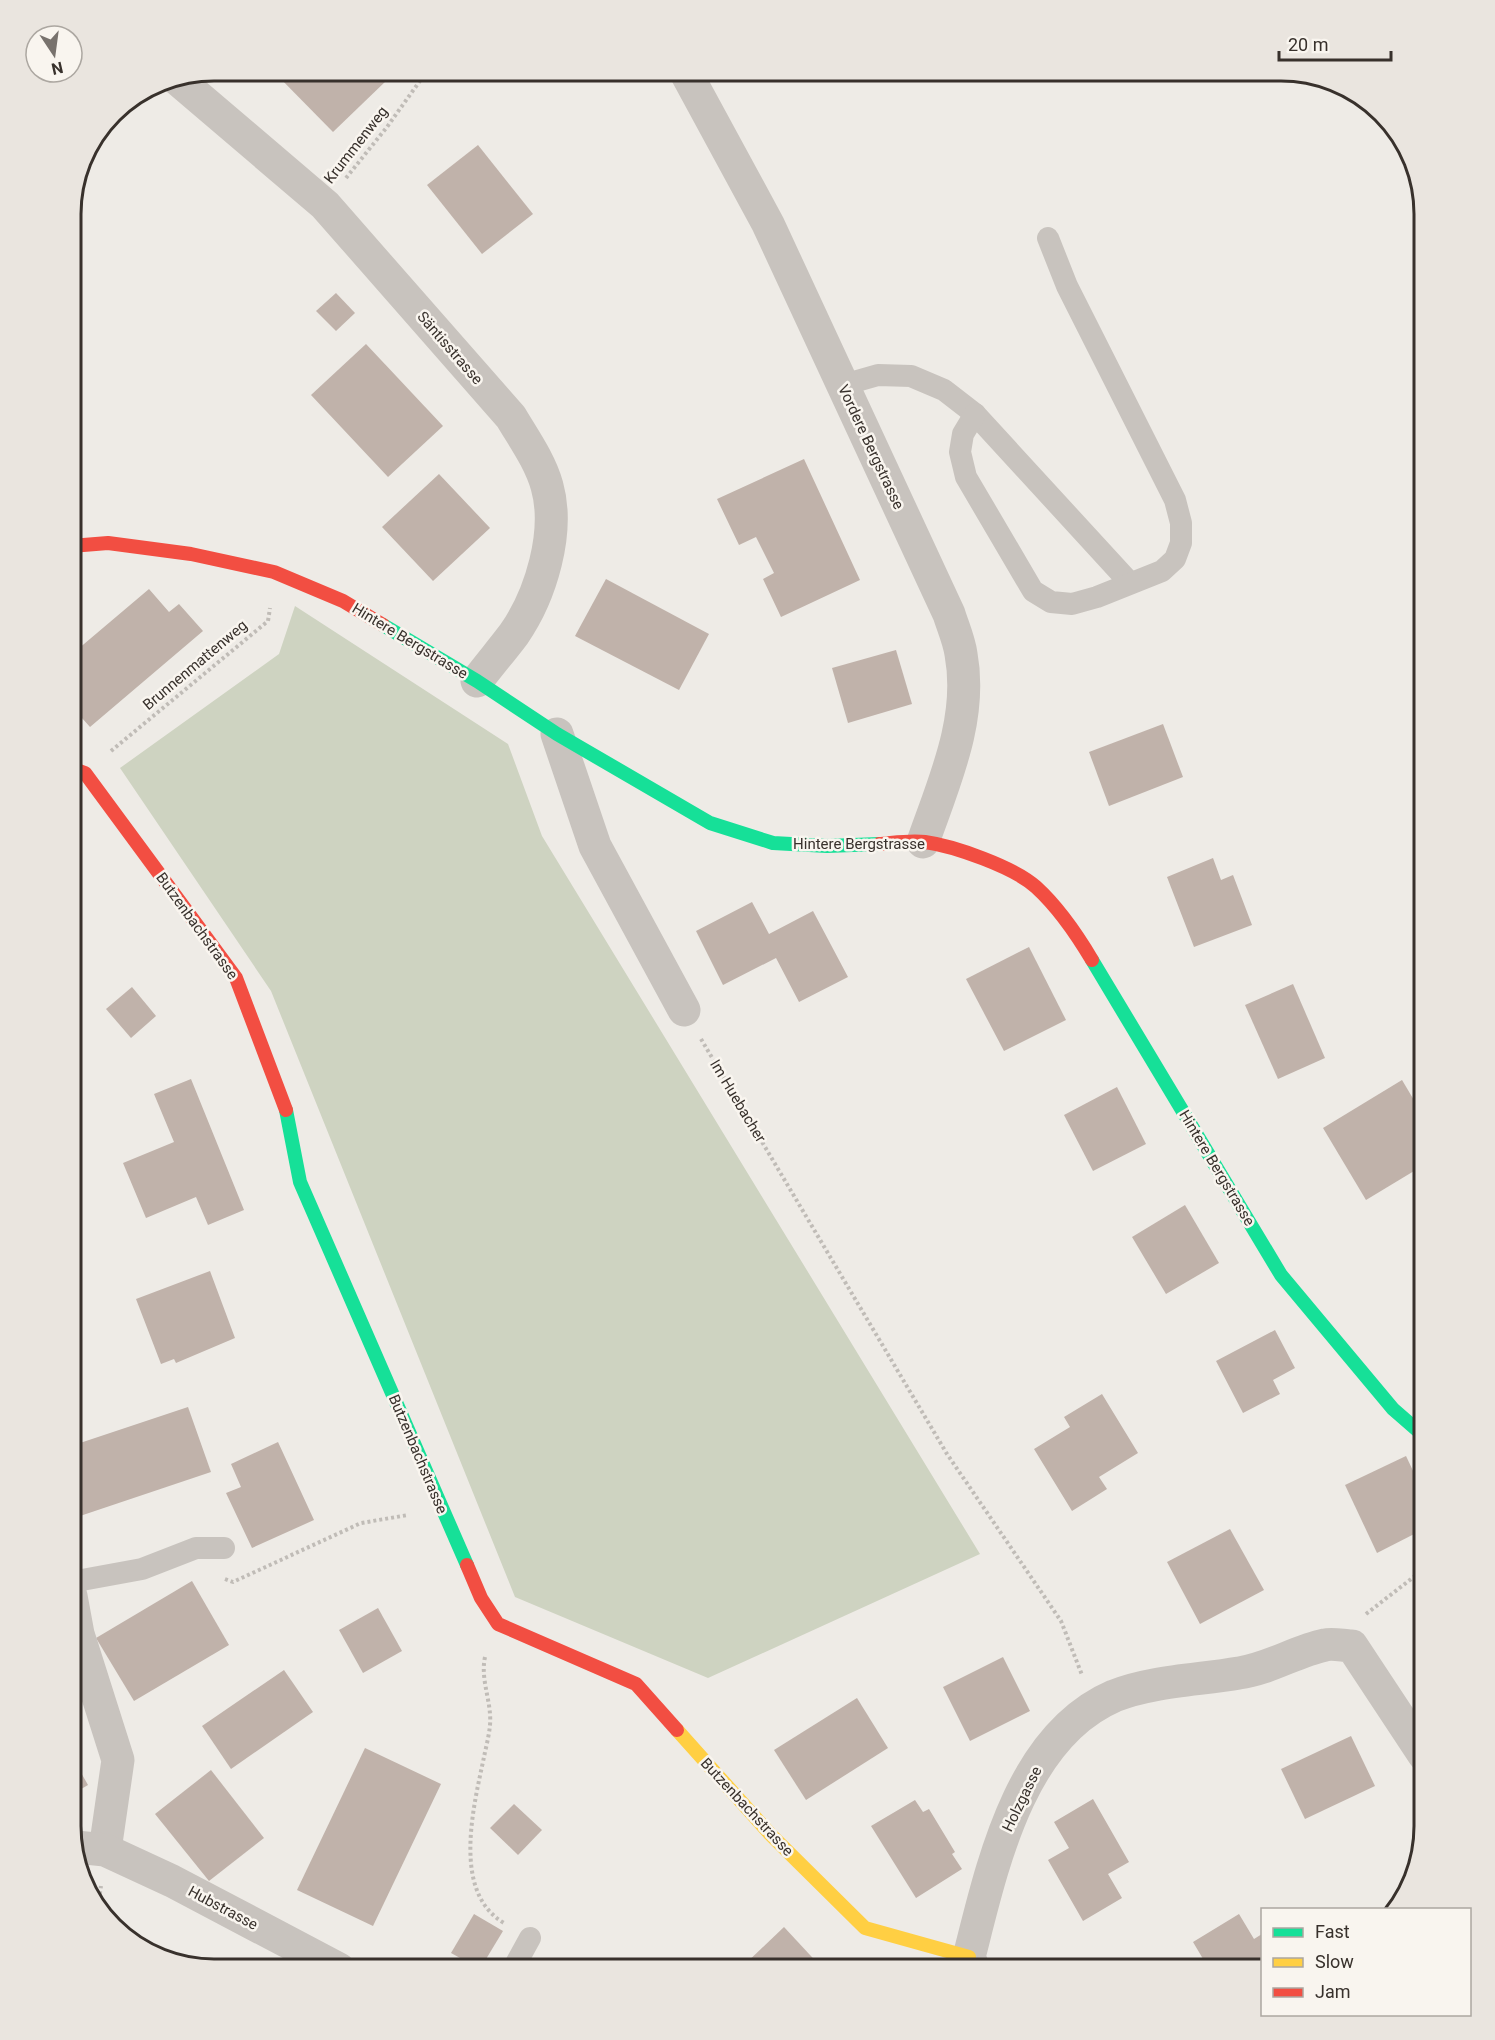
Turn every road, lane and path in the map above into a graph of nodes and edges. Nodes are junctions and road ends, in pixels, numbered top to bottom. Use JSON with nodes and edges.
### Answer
{"nodes":[{"id":1,"x":419,"y":81,"type":"edge"},
{"id":2,"x":690,"y":81,"type":"edge"},
{"id":3,"x":184,"y":85,"type":"edge"},
{"id":4,"x":325,"y":204,"type":"junction"},
{"id":5,"x":1048,"y":238,"type":"dead end"},
{"id":6,"x":843,"y":385,"type":"junction"},
{"id":7,"x":975,"y":414,"type":"junction"},
{"id":8,"x":81,"y":545,"type":"edge"},
{"id":9,"x":274,"y":572,"type":"junction"},
{"id":10,"x":1130,"y":583,"type":"junction"},
{"id":11,"x":477,"y":681,"type":"junction"},
{"id":12,"x":557,"y":734,"type":"junction"},
{"id":13,"x":109,"y":753,"type":"dead end"},
{"id":14,"x":81,"y":772,"type":"edge"},
{"id":15,"x":923,"y":842,"type":"junction"},
{"id":16,"x":684,"y":1010,"type":"joint"},
{"id":17,"x":1414,"y":1426,"type":"edge"},
{"id":18,"x":412,"y":1514,"type":"dead end"},
{"id":19,"x":224,"y":1548,"type":"dead end"},
{"id":20,"x":1414,"y":1577,"type":"edge"},
{"id":21,"x":223,"y":1578,"type":"dead end"},
{"id":22,"x":81,"y":1580,"type":"edge"},
{"id":23,"x":81,"y":1643,"type":"edge"},
{"id":24,"x":1327,"y":1644,"type":"junction"},
{"id":25,"x":487,"y":1651,"type":"dead end"},
{"id":26,"x":1095,"y":1707,"type":"junction"},
{"id":27,"x":1414,"y":1739,"type":"edge"},
{"id":28,"x":95,"y":1857,"type":"edge"},
{"id":29,"x":97,"y":1888,"type":"edge"},
{"id":30,"x":530,"y":1938,"type":"joint"},
{"id":31,"x":320,"y":1959,"type":"edge"},
{"id":32,"x":518,"y":1959,"type":"edge"},
{"id":33,"x":960,"y":1959,"type":"edge"},
{"id":34,"x":973,"y":1959,"type":"edge"}],
"edges":[{"from":1,"to":4,"type":"path","name":"Krummenweg"},
{"from":2,"to":6,"type":"street","name":"Vordere Bergstrasse"},
{"from":3,"to":4,"type":"street","name":"Säntisstrasse"},
{"from":4,"to":11,"type":"street","name":"Säntisstrasse"},
{"from":5,"to":10,"type":"lane"},
{"from":6,"to":7,"type":"lane"},
{"from":6,"to":15,"type":"street","name":"Vordere Bergstrasse"},
{"from":7,"to":10,"type":"lane"},
{"from":7,"to":10,"type":"lane"},
{"from":8,"to":9,"type":"street","name":"Hintere Bergstrasse"},
{"from":9,"to":11,"type":"street","name":"Hintere Bergstrasse"},
{"from":9,"to":13,"type":"path","name":"Brunnenmattenweg"},
{"from":11,"to":12,"type":"street","name":"Hintere Bergstrasse"},
{"from":12,"to":15,"type":"street","name":"Hintere Bergstrasse"},
{"from":12,"to":16,"type":"street"},
{"from":14,"to":33,"type":"street","name":"Butzenbachstrasse"},
{"from":15,"to":17,"type":"street","name":"Hintere Bergstrasse"},
{"from":16,"to":26,"type":"path","name":"Im Huebacher"},
{"from":18,"to":21,"type":"path"},
{"from":19,"to":22,"type":"lane"},
{"from":20,"to":24,"type":"path"},
{"from":23,"to":28,"type":"street"},
{"from":24,"to":26,"type":"street","name":"Holzgasse"},
{"from":24,"to":27,"type":"street"},
{"from":25,"to":30,"type":"path"},
{"from":26,"to":34,"type":"street","name":"Holzgasse"},
{"from":28,"to":29,"type":"path"},
{"from":28,"to":31,"type":"street","name":"Hubstrasse"},
{"from":30,"to":32,"type":"lane"}]}
